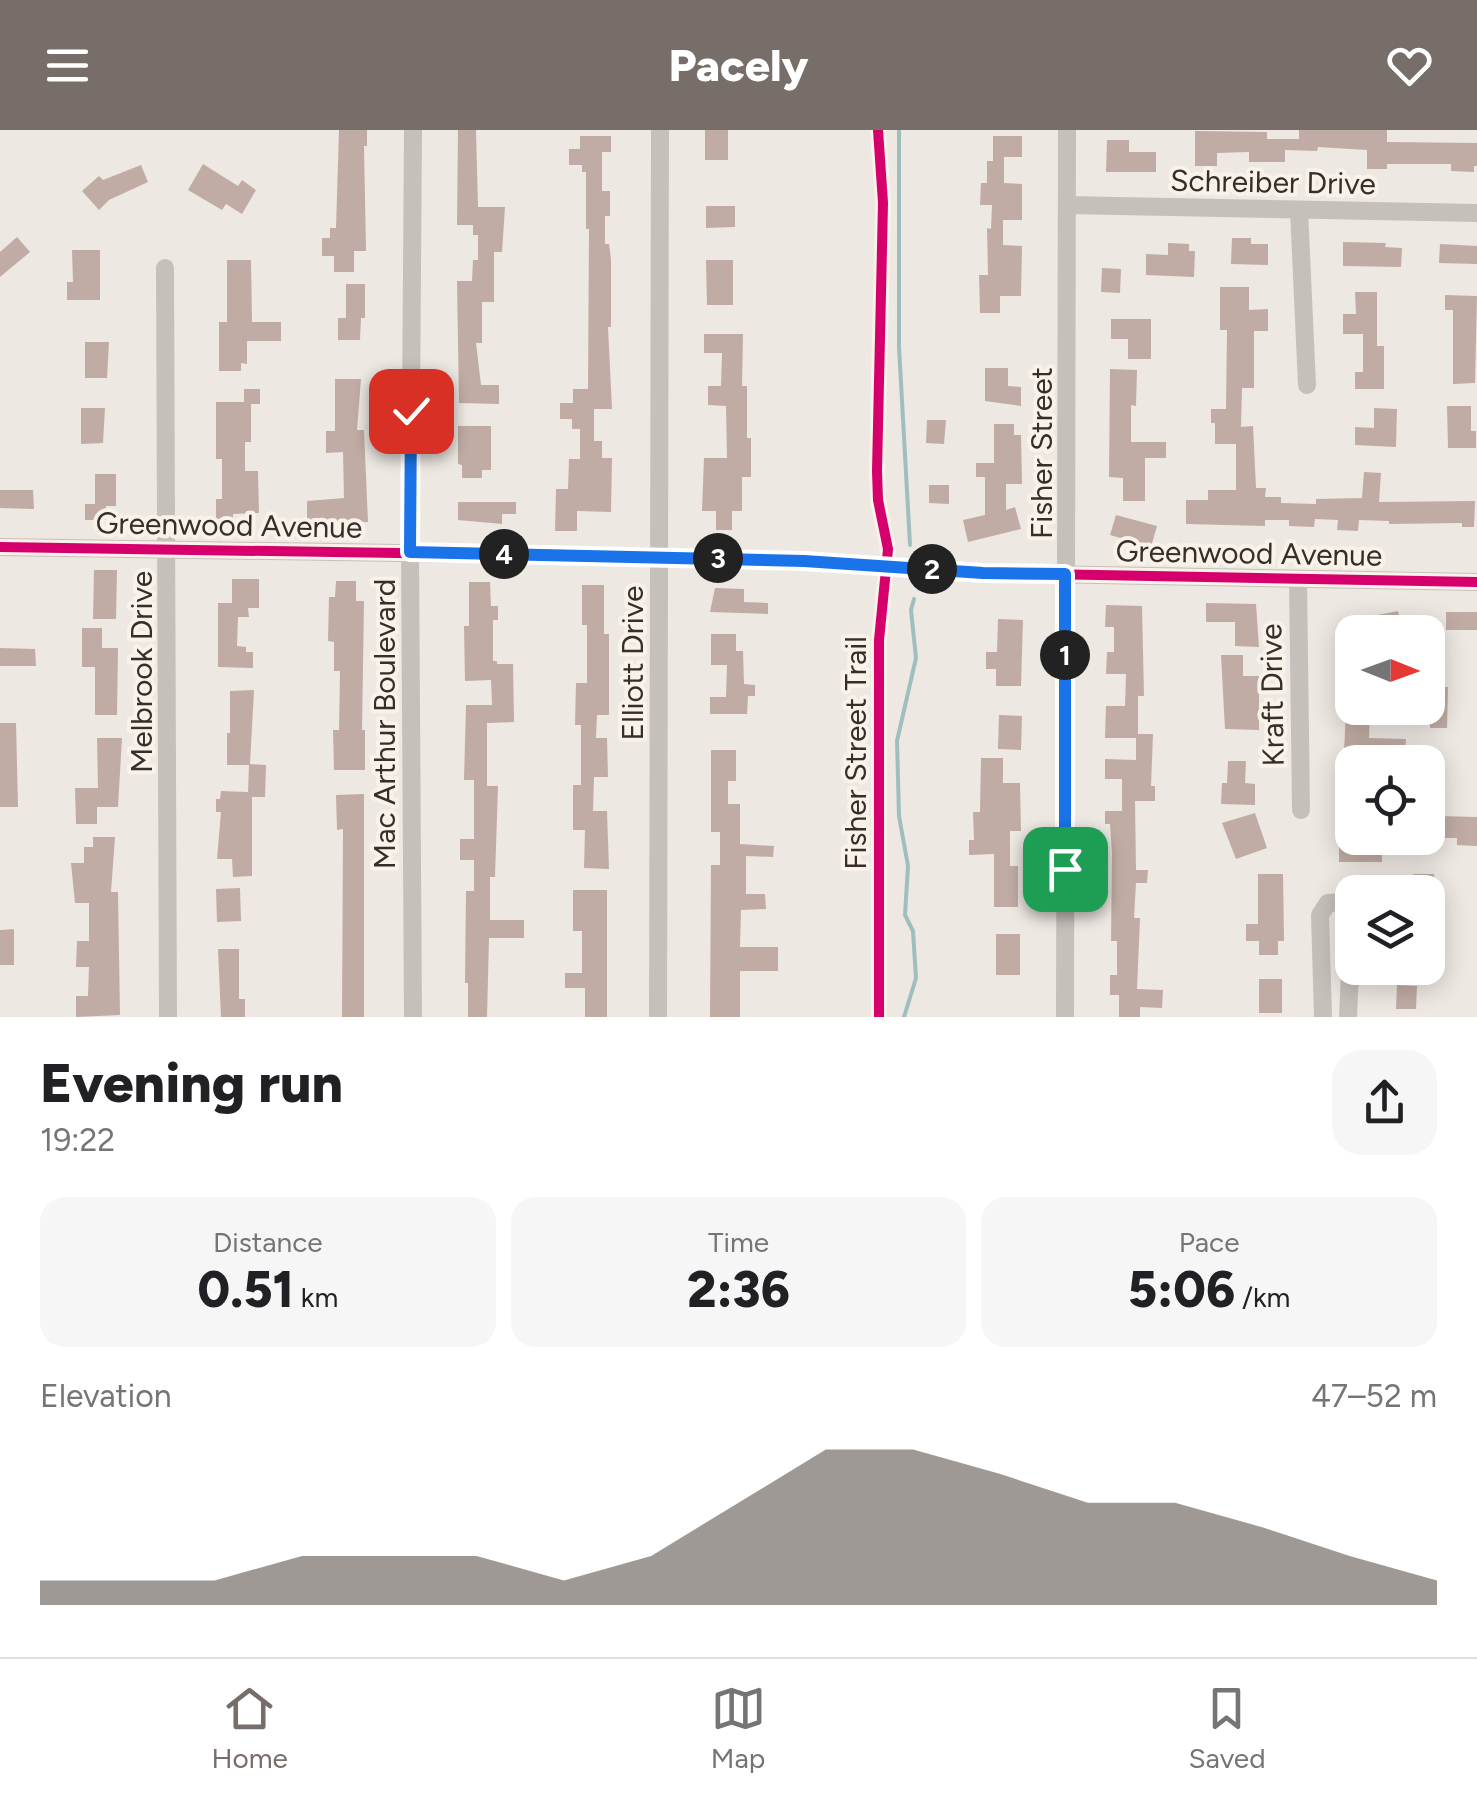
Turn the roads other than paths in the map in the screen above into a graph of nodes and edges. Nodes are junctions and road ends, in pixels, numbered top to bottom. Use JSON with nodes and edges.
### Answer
{"nodes":[{"id":1,"x":413,"y":130,"type":"edge"},
{"id":2,"x":660,"y":130,"type":"edge"},
{"id":3,"x":1066,"y":130,"type":"edge"},
{"id":4,"x":1067,"y":205,"type":"junction"},
{"id":5,"x":1299,"y":210,"type":"junction"},
{"id":6,"x":1477,"y":213,"type":"edge"},
{"id":7,"x":165,"y":268,"type":"dead end"},
{"id":8,"x":1307,"y":386,"type":"dead end"},
{"id":9,"x":0,"y":547,"type":"edge"},
{"id":10,"x":168,"y":548,"type":"junction"},
{"id":11,"x":410,"y":552,"type":"junction"},
{"id":12,"x":660,"y":557,"type":"junction"},
{"id":13,"x":1065,"y":574,"type":"junction"},
{"id":14,"x":1298,"y":579,"type":"junction"},
{"id":15,"x":1477,"y":582,"type":"edge"},
{"id":16,"x":1301,"y":810,"type":"dead end"},
{"id":17,"x":1335,"y":901,"type":"edge"},
{"id":18,"x":1349,"y":985,"type":"edge"},
{"id":19,"x":168,"y":1017,"type":"edge"},
{"id":20,"x":413,"y":1017,"type":"edge"},
{"id":21,"x":658,"y":1017,"type":"edge"},
{"id":22,"x":1065,"y":1017,"type":"edge"},
{"id":23,"x":1323,"y":1017,"type":"edge"},
{"id":24,"x":1348,"y":1017,"type":"edge"}],
"edges":[{"from":1,"to":11,"type":"street","name":"Mac Arthur Boulevard"},
{"from":2,"to":12,"type":"street","name":"Elliott Drive"},
{"from":3,"to":4,"type":"street","name":"Fisher Street"},
{"from":4,"to":5,"type":"street","name":"Schreiber Drive"},
{"from":4,"to":13,"type":"street","name":"Fisher Street"},
{"from":5,"to":6,"type":"street","name":"Schreiber Drive"},
{"from":5,"to":8,"type":"street"},
{"from":7,"to":10,"type":"street","name":"Melbrook Drive"},
{"from":9,"to":10,"type":"street","name":"Greenwood Avenue"},
{"from":10,"to":11,"type":"street","name":"Greenwood Avenue"},
{"from":10,"to":19,"type":"street","name":"Melbrook Drive"},
{"from":11,"to":12,"type":"street","name":"Greenwood Avenue"},
{"from":11,"to":20,"type":"street","name":"Mac Arthur Boulevard"},
{"from":12,"to":13,"type":"street","name":"Greenwood Avenue"},
{"from":12,"to":21,"type":"street","name":"Elliott Drive"},
{"from":13,"to":14,"type":"street","name":"Greenwood Avenue"},
{"from":13,"to":22,"type":"street","name":"Fisher Street"},
{"from":14,"to":15,"type":"street","name":"Greenwood Avenue"},
{"from":14,"to":16,"type":"street","name":"Kraft Drive"},
{"from":17,"to":23,"type":"street"},
{"from":18,"to":24,"type":"street"}]}
